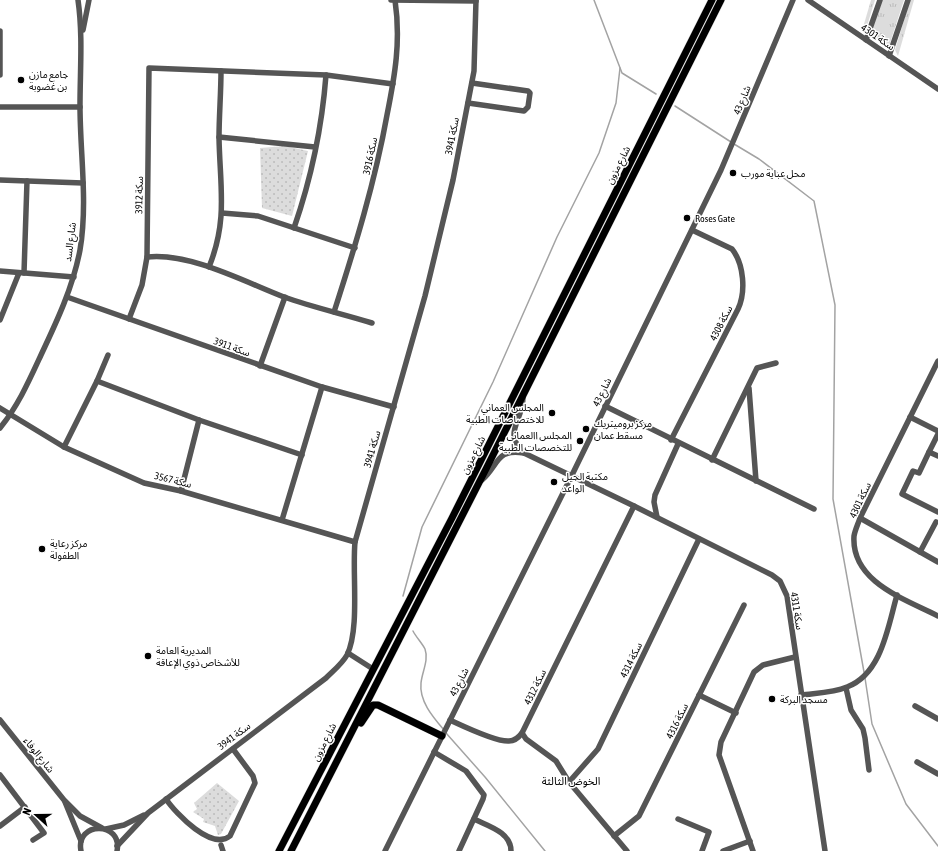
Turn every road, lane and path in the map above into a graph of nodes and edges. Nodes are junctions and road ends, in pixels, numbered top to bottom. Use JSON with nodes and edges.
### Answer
{"nodes":[{"id":1,"x":78,"y":0,"type":"edge"},
{"id":2,"x":89,"y":0,"type":"edge"},
{"id":3,"x":391,"y":0,"type":"edge"},
{"id":4,"x":395,"y":0,"type":"edge"},
{"id":5,"x":712,"y":0,"type":"edge"},
{"id":6,"x":722,"y":0,"type":"edge"},
{"id":7,"x":793,"y":0,"type":"edge"},
{"id":8,"x":808,"y":0,"type":"edge"},
{"id":9,"x":880,"y":0,"type":"edge"},
{"id":10,"x":908,"y":0,"type":"edge"},
{"id":11,"x":476,"y":1,"type":"edge"},
{"id":12,"x":0,"y":30,"type":"edge"},
{"id":13,"x":81,"y":40,"type":"junction"},
{"id":14,"x":866,"y":40,"type":"junction"},
{"id":15,"x":889,"y":56,"type":"junction"},
{"id":16,"x":221,"y":71,"type":"junction"},
{"id":17,"x":0,"y":75,"type":"edge"},
{"id":18,"x":326,"y":75,"type":"junction"},
{"id":19,"x":472,"y":83,"type":"junction"},
{"id":20,"x":393,"y":84,"type":"junction"},
{"id":21,"x":938,"y":89,"type":"edge"},
{"id":22,"x":468,"y":103,"type":"junction"},
{"id":23,"x":0,"y":107,"type":"edge"},
{"id":24,"x":80,"y":107,"type":"junction"},
{"id":25,"x":219,"y":137,"type":"junction"},
{"id":26,"x":315,"y":147,"type":"junction"},
{"id":27,"x":0,"y":180,"type":"edge"},
{"id":28,"x":27,"y":181,"type":"junction"},
{"id":29,"x":83,"y":183,"type":"junction"},
{"id":30,"x":222,"y":213,"type":"junction"},
{"id":31,"x":294,"y":228,"type":"junction"},
{"id":32,"x":692,"y":230,"type":"junction"},
{"id":33,"x":355,"y":248,"type":"junction"},
{"id":34,"x":147,"y":257,"type":"junction"},
{"id":35,"x":209,"y":267,"type":"junction"},
{"id":36,"x":0,"y":271,"type":"edge"},
{"id":37,"x":21,"y":273,"type":"junction"},
{"id":38,"x":74,"y":277,"type":"junction"},
{"id":39,"x":67,"y":297,"type":"junction"},
{"id":40,"x":285,"y":297,"type":"junction"},
{"id":41,"x":334,"y":312,"type":"junction"},
{"id":42,"x":129,"y":319,"type":"junction"},
{"id":43,"x":0,"y":320,"type":"edge"},
{"id":44,"x":372,"y":323,"type":"dead end"},
{"id":45,"x":108,"y":355,"type":"dead end"},
{"id":46,"x":938,"y":361,"type":"edge"},
{"id":47,"x":776,"y":363,"type":"dead end"},
{"id":48,"x":260,"y":366,"type":"junction"},
{"id":49,"x":97,"y":381,"type":"junction"},
{"id":50,"x":749,"y":387,"type":"junction"},
{"id":51,"x":322,"y":388,"type":"junction"},
{"id":52,"x":523,"y":396,"type":"junction"},
{"id":53,"x":605,"y":406,"type":"junction"},
{"id":54,"x":394,"y":407,"type":"junction"},
{"id":55,"x":0,"y":408,"type":"edge"},
{"id":56,"x":11,"y":415,"type":"junction"},
{"id":57,"x":910,"y":417,"type":"junction"},
{"id":58,"x":199,"y":420,"type":"junction"},
{"id":59,"x":0,"y":428,"type":"edge"},
{"id":60,"x":938,"y":432,"type":"edge"},
{"id":61,"x":671,"y":440,"type":"junction"},
{"id":62,"x":678,"y":444,"type":"junction"},
{"id":63,"x":64,"y":447,"type":"junction"},
{"id":64,"x":928,"y":452,"type":"junction"},
{"id":65,"x":524,"y":453,"type":"junction"},
{"id":66,"x":302,"y":455,"type":"junction"},
{"id":67,"x":938,"y":456,"type":"edge"},
{"id":68,"x":712,"y":460,"type":"junction"},
{"id":69,"x":572,"y":475,"type":"junction"},
{"id":70,"x":480,"y":481,"type":"junction"},
{"id":71,"x":756,"y":481,"type":"junction"},
{"id":72,"x":181,"y":491,"type":"junction"},
{"id":73,"x":634,"y":506,"type":"junction"},
{"id":74,"x":814,"y":509,"type":"dead end"},
{"id":75,"x":938,"y":512,"type":"edge"},
{"id":76,"x":657,"y":517,"type":"junction"},
{"id":77,"x":860,"y":518,"type":"junction"},
{"id":78,"x":282,"y":520,"type":"junction"},
{"id":79,"x":936,"y":522,"type":"dead end"},
{"id":80,"x":699,"y":539,"type":"junction"},
{"id":81,"x":354,"y":542,"type":"junction"},
{"id":82,"x":920,"y":552,"type":"junction"},
{"id":83,"x":938,"y":562,"type":"edge"},
{"id":84,"x":897,"y":595,"type":"junction"},
{"id":85,"x":744,"y":605,"type":"dead end"},
{"id":86,"x":938,"y":616,"type":"edge"},
{"id":87,"x":348,"y":654,"type":"junction"},
{"id":88,"x":795,"y":658,"type":"junction"},
{"id":89,"x":373,"y":669,"type":"junction"},
{"id":90,"x":846,"y":688,"type":"junction"},
{"id":91,"x":699,"y":695,"type":"junction"},
{"id":92,"x":801,"y":695,"type":"junction"},
{"id":93,"x":915,"y":706,"type":"dead end"},
{"id":94,"x":736,"y":713,"type":"junction"},
{"id":95,"x":938,"y":719,"type":"edge"},
{"id":96,"x":0,"y":720,"type":"edge"},
{"id":97,"x":450,"y":720,"type":"junction"},
{"id":98,"x":522,"y":734,"type":"junction"},
{"id":99,"x":442,"y":736,"type":"junction"},
{"id":100,"x":233,"y":749,"type":"junction"},
{"id":101,"x":434,"y":752,"type":"junction"},
{"id":102,"x":917,"y":762,"type":"dead end"},
{"id":103,"x":869,"y":770,"type":"dead end"},
{"id":104,"x":938,"y":774,"type":"edge"},
{"id":105,"x":0,"y":775,"type":"edge"},
{"id":106,"x":326,"y":782,"type":"junction"},
{"id":107,"x":570,"y":782,"type":"junction"},
{"id":108,"x":64,"y":800,"type":"junction"},
{"id":109,"x":166,"y":800,"type":"junction"},
{"id":110,"x":25,"y":807,"type":"junction"},
{"id":111,"x":148,"y":813,"type":"junction"},
{"id":112,"x":474,"y":819,"type":"junction"},
{"id":113,"x":678,"y":819,"type":"dead end"},
{"id":114,"x":0,"y":826,"type":"edge"},
{"id":115,"x":104,"y":829,"type":"junction"},
{"id":116,"x":614,"y":836,"type":"junction"},
{"id":117,"x":33,"y":840,"type":"dead end"},
{"id":118,"x":750,"y":841,"type":"junction"},
{"id":119,"x":221,"y":844,"type":"junction"},
{"id":120,"x":80,"y":848,"type":"edge"},
{"id":121,"x":117,"y":849,"type":"edge"},
{"id":122,"x":223,"y":851,"type":"edge"},
{"id":123,"x":279,"y":851,"type":"edge"},
{"id":124,"x":291,"y":851,"type":"edge"},
{"id":125,"x":385,"y":851,"type":"edge"},
{"id":126,"x":459,"y":851,"type":"edge"},
{"id":127,"x":511,"y":851,"type":"edge"},
{"id":128,"x":627,"y":851,"type":"edge"},
{"id":129,"x":702,"y":851,"type":"edge"},
{"id":130,"x":722,"y":851,"type":"edge"},
{"id":131,"x":753,"y":851,"type":"edge"},
{"id":132,"x":825,"y":851,"type":"edge"}],
"edges":[{"from":1,"to":13,"type":"street","name":"شارع السد"},
{"from":2,"to":13,"type":"street","name":"شارع السد"},
{"from":3,"to":4,"type":"street"},
{"from":4,"to":11,"type":"street"},
{"from":4,"to":20,"type":"street","name":"سكة 3916"},
{"from":5,"to":89,"type":"main road","name":"شارع مزون"},
{"from":6,"to":52,"type":"main road","name":"شارع مزون"},
{"from":7,"to":32,"type":"street","name":"شارع 43"},
{"from":8,"to":14,"type":"street","name":"سكة 4301"},
{"from":9,"to":14,"type":"street"},
{"from":10,"to":15,"type":"street"},
{"from":11,"to":19,"type":"street","name":"سكة 3941"},
{"from":12,"to":17,"type":"street"},
{"from":13,"to":24,"type":"street","name":"شارع السد"},
{"from":14,"to":15,"type":"street","name":"سكة 4301"},
{"from":15,"to":21,"type":"street","name":"سكة 4301"},
{"from":16,"to":18,"type":"street"},
{"from":16,"to":25,"type":"street"},
{"from":16,"to":34,"type":"street","name":"سكة 3912"},
{"from":18,"to":20,"type":"street"},
{"from":18,"to":26,"type":"street"},
{"from":19,"to":22,"type":"street","name":"سكة 3941"},
{"from":19,"to":22,"type":"street"},
{"from":20,"to":33,"type":"street","name":"سكة 3916"},
{"from":22,"to":54,"type":"street","name":"سكة 3941"},
{"from":23,"to":24,"type":"street"},
{"from":24,"to":29,"type":"street","name":"شارع السد"},
{"from":25,"to":26,"type":"street"},
{"from":25,"to":30,"type":"street"},
{"from":26,"to":31,"type":"street"},
{"from":27,"to":28,"type":"street"},
{"from":28,"to":29,"type":"street"},
{"from":28,"to":37,"type":"street"},
{"from":29,"to":38,"type":"street","name":"شارع السد"},
{"from":30,"to":31,"type":"street"},
{"from":30,"to":35,"type":"street"},
{"from":31,"to":33,"type":"street"},
{"from":32,"to":53,"type":"street","name":"شارع 43"},
{"from":32,"to":61,"type":"street","name":"سكة 4308"},
{"from":33,"to":41,"type":"street","name":"سكة 3916"},
{"from":34,"to":35,"type":"street"},
{"from":34,"to":42,"type":"street","name":"سكة 3912"},
{"from":35,"to":40,"type":"street"},
{"from":36,"to":37,"type":"street"},
{"from":37,"to":38,"type":"street"},
{"from":37,"to":43,"type":"street"},
{"from":38,"to":39,"type":"street","name":"شارع السد"},
{"from":39,"to":42,"type":"street","name":"سكة 3911"},
{"from":39,"to":56,"type":"street","name":"شارع السد"},
{"from":40,"to":41,"type":"street"},
{"from":40,"to":48,"type":"street"},
{"from":41,"to":44,"type":"street"},
{"from":42,"to":48,"type":"street","name":"سكة 3911"},
{"from":45,"to":49,"type":"street"},
{"from":46,"to":57,"type":"street","name":"سكة 4301"},
{"from":47,"to":50,"type":"street"},
{"from":48,"to":51,"type":"street","name":"سكة 3911"},
{"from":49,"to":58,"type":"street"},
{"from":49,"to":63,"type":"street"},
{"from":50,"to":68,"type":"street"},
{"from":50,"to":71,"type":"street"},
{"from":51,"to":54,"type":"street","name":"سكة 3911"},
{"from":51,"to":66,"type":"street"},
{"from":52,"to":65,"type":"street"},
{"from":52,"to":70,"type":"main road","name":"شارع مزون"},
{"from":53,"to":61,"type":"street"},
{"from":53,"to":69,"type":"street","name":"شارع 43"},
{"from":54,"to":81,"type":"street","name":"سكة 3941"},
{"from":55,"to":56,"type":"street","name":"سكة 3567"},
{"from":56,"to":59,"type":"street","name":"شارع السد"},
{"from":56,"to":63,"type":"street","name":"سكة 3567"},
{"from":57,"to":60,"type":"street"},
{"from":57,"to":77,"type":"street","name":"سكة 4301"},
{"from":58,"to":66,"type":"street"},
{"from":58,"to":72,"type":"street"},
{"from":60,"to":64,"type":"street"},
{"from":61,"to":62,"type":"street"},
{"from":62,"to":68,"type":"street"},
{"from":62,"to":76,"type":"street"},
{"from":63,"to":72,"type":"street","name":"سكة 3567"},
{"from":64,"to":67,"type":"street"},
{"from":64,"to":75,"type":"street"},
{"from":65,"to":69,"type":"street","name":"سكة 4311"},
{"from":65,"to":70,"type":"street"},
{"from":66,"to":78,"type":"street"},
{"from":68,"to":71,"type":"street"},
{"from":69,"to":73,"type":"street","name":"سكة 4311"},
{"from":69,"to":97,"type":"street","name":"شارع 43"},
{"from":70,"to":106,"type":"main road","name":"شارع مزون"},
{"from":71,"to":74,"type":"street"},
{"from":72,"to":78,"type":"street","name":"سكة 3567"},
{"from":73,"to":76,"type":"street","name":"سكة 4311"},
{"from":73,"to":98,"type":"street","name":"سكة 4312"},
{"from":76,"to":80,"type":"street","name":"سكة 4311"},
{"from":77,"to":82,"type":"street"},
{"from":77,"to":84,"type":"street","name":"سكة 4301"},
{"from":78,"to":81,"type":"street","name":"سكة 3567"},
{"from":79,"to":82,"type":"street"},
{"from":80,"to":88,"type":"street","name":"سكة 4311"},
{"from":80,"to":107,"type":"street","name":"سكة 4314"},
{"from":81,"to":87,"type":"street","name":"سكة 3941"},
{"from":82,"to":83,"type":"street"},
{"from":84,"to":86,"type":"street","name":"سكة 4301"},
{"from":84,"to":90,"type":"street"},
{"from":85,"to":91,"type":"street","name":"سكة 4316"},
{"from":87,"to":89,"type":"street"},
{"from":87,"to":100,"type":"street","name":"سكة 3941"},
{"from":88,"to":92,"type":"street","name":"سكة 4311"},
{"from":88,"to":94,"type":"street"},
{"from":89,"to":123,"type":"main road","name":"شارع مزون"},
{"from":90,"to":92,"type":"street"},
{"from":90,"to":103,"type":"street"},
{"from":91,"to":94,"type":"street"},
{"from":91,"to":116,"type":"street","name":"سكة 4316"},
{"from":92,"to":132,"type":"street","name":"سكة 4311"},
{"from":93,"to":95,"type":"street"},
{"from":94,"to":118,"type":"street"},
{"from":96,"to":108,"type":"street","name":"شارع الوفاء"},
{"from":97,"to":98,"type":"street"},
{"from":97,"to":99,"type":"street","name":"شارع 43"},
{"from":98,"to":107,"type":"street"},
{"from":99,"to":101,"type":"street","name":"شارع 43"},
{"from":99,"to":106,"type":"main road"},
{"from":100,"to":109,"type":"street","name":"سكة 3941"},
{"from":100,"to":119,"type":"street"},
{"from":101,"to":112,"type":"street"},
{"from":101,"to":125,"type":"street","name":"شارع 43"},
{"from":102,"to":104,"type":"street"},
{"from":105,"to":110,"type":"street"},
{"from":106,"to":124,"type":"main road","name":"شارع مزون"},
{"from":107,"to":116,"type":"street"},
{"from":108,"to":115,"type":"street"},
{"from":108,"to":120,"type":"street"},
{"from":109,"to":111,"type":"street","name":"سكة 3941"},
{"from":109,"to":119,"type":"street"},
{"from":110,"to":114,"type":"street"},
{"from":110,"to":117,"type":"street"},
{"from":111,"to":115,"type":"street","name":"سكة 3941"},
{"from":111,"to":121,"type":"street","name":"سكة 3941"},
{"from":112,"to":126,"type":"street"},
{"from":112,"to":127,"type":"street"},
{"from":113,"to":129,"type":"street"},
{"from":115,"to":120,"type":"street","name":"سكة 3941"},
{"from":115,"to":121,"type":"street"},
{"from":116,"to":128,"type":"street"},
{"from":118,"to":130,"type":"street"},
{"from":118,"to":131,"type":"street"},
{"from":119,"to":122,"type":"street"}]}
